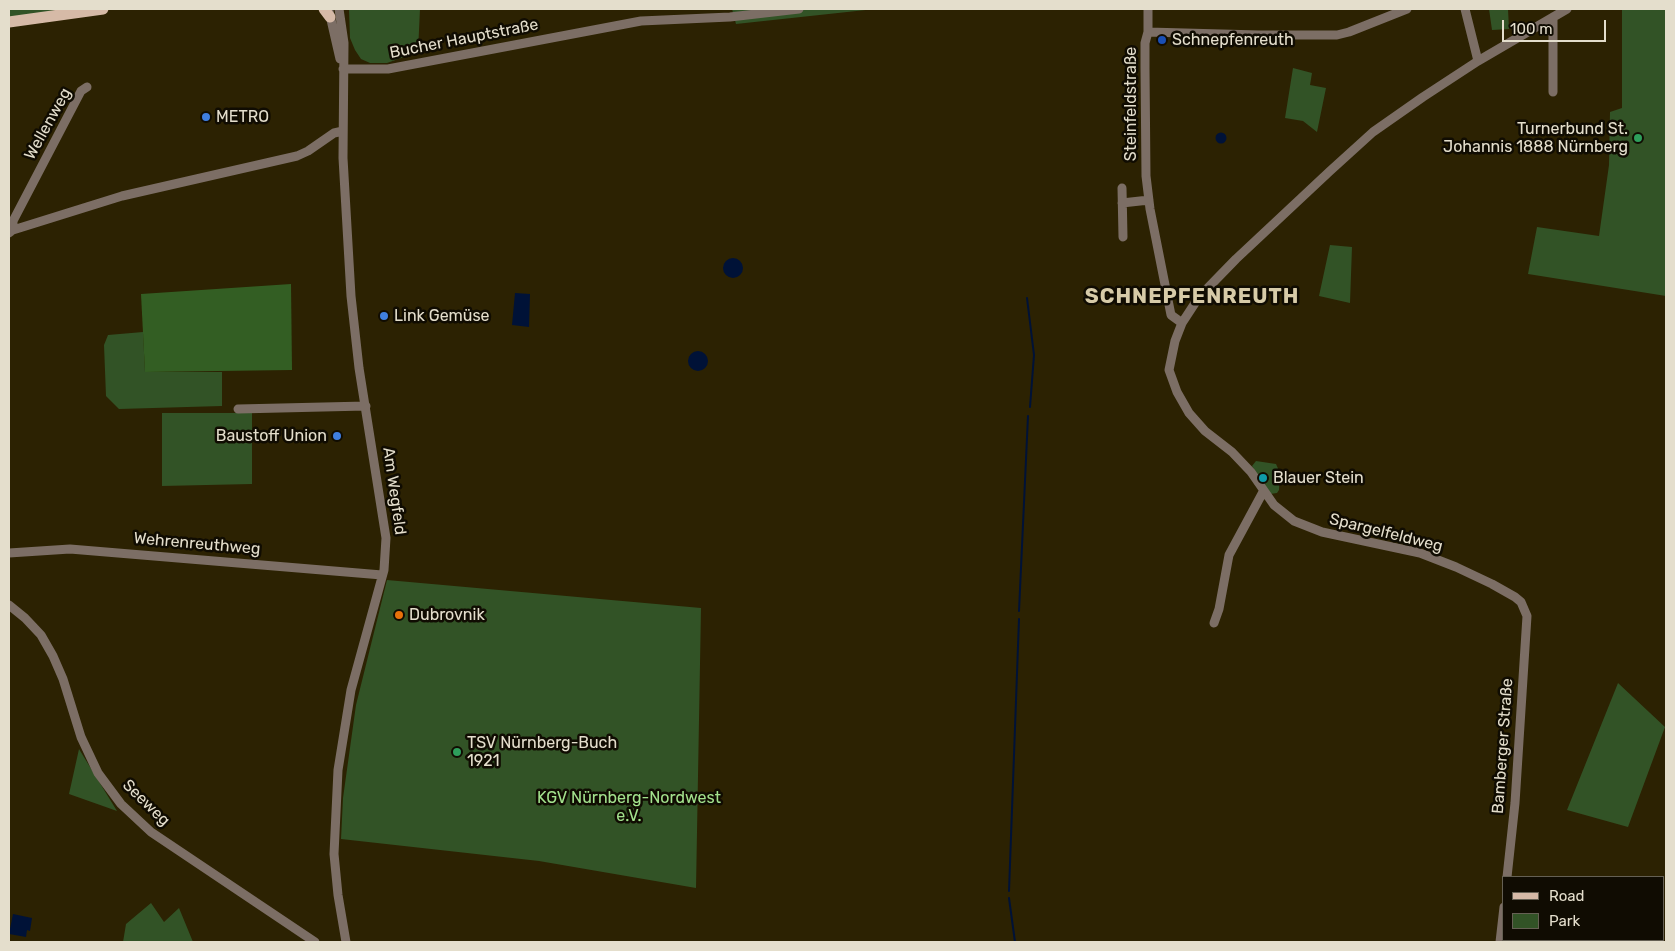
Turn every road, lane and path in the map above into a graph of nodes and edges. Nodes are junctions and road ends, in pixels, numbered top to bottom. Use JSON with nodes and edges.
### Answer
{"nodes":[{"id":1,"x":103,"y":9,"type":"edge"},
{"id":2,"x":340,"y":9,"type":"edge"},
{"id":3,"x":799,"y":9,"type":"edge"},
{"id":4,"x":1148,"y":9,"type":"edge"},
{"id":5,"x":1407,"y":9,"type":"edge"},
{"id":6,"x":1465,"y":9,"type":"edge"},
{"id":7,"x":1567,"y":9,"type":"edge"},
{"id":8,"x":327,"y":12,"type":"edge"},
{"id":9,"x":1553,"y":17,"type":"junction"},
{"id":10,"x":9,"y":22,"type":"edge"},
{"id":11,"x":1148,"y":32,"type":"junction"},
{"id":12,"x":1478,"y":62,"type":"junction"},
{"id":13,"x":343,"y":69,"type":"junction"},
{"id":14,"x":87,"y":87,"type":"dead end"},
{"id":15,"x":1553,"y":92,"type":"dead end"},
{"id":16,"x":343,"y":132,"type":"junction"},
{"id":17,"x":1122,"y":188,"type":"dead end"},
{"id":18,"x":1149,"y":200,"type":"junction"},
{"id":19,"x":1122,"y":203,"type":"junction"},
{"id":20,"x":11,"y":231,"type":"edge"},
{"id":21,"x":1123,"y":237,"type":"dead end"},
{"id":22,"x":1182,"y":323,"type":"junction"},
{"id":23,"x":366,"y":406,"type":"junction"},
{"id":24,"x":238,"y":409,"type":"dead end"},
{"id":25,"x":1263,"y":492,"type":"junction"},
{"id":26,"x":9,"y":553,"type":"edge"},
{"id":27,"x":382,"y":575,"type":"junction"},
{"id":28,"x":9,"y":605,"type":"edge"},
{"id":29,"x":1527,"y":616,"type":"joint"},
{"id":30,"x":1214,"y":623,"type":"dead end"},
{"id":31,"x":1507,"y":876,"type":"edge"},
{"id":32,"x":1502,"y":924,"type":"edge"},
{"id":33,"x":315,"y":942,"type":"edge"},
{"id":34,"x":346,"y":942,"type":"edge"},
{"id":35,"x":1500,"y":942,"type":"edge"}],
"edges":[{"from":1,"to":10,"type":"main road"},
{"from":2,"to":13,"type":"street","name":"Am Wegfeld"},
{"from":3,"to":13,"type":"street","name":"Bucher Hauptstraße"},
{"from":4,"to":11,"type":"street","name":"Steinfeldstraße"},
{"from":5,"to":11,"type":"street"},
{"from":6,"to":12,"type":"street"},
{"from":7,"to":9,"type":"street"},
{"from":8,"to":13,"type":"street","name":"Am Wegfeld"},
{"from":9,"to":12,"type":"street"},
{"from":9,"to":15,"type":"street"},
{"from":11,"to":18,"type":"street","name":"Steinfeldstraße"},
{"from":12,"to":22,"type":"street"},
{"from":13,"to":16,"type":"street","name":"Am Wegfeld"},
{"from":14,"to":20,"type":"street","name":"Wellenweg"},
{"from":16,"to":20,"type":"street"},
{"from":16,"to":23,"type":"street","name":"Am Wegfeld"},
{"from":17,"to":19,"type":"street"},
{"from":18,"to":19,"type":"street"},
{"from":18,"to":22,"type":"street","name":"Steinfeldstraße"},
{"from":19,"to":21,"type":"street"},
{"from":22,"to":25,"type":"street","name":"Spargelfeldweg"},
{"from":23,"to":24,"type":"street"},
{"from":23,"to":27,"type":"street","name":"Am Wegfeld"},
{"from":25,"to":29,"type":"street","name":"Spargelfeldweg"},
{"from":25,"to":30,"type":"street"},
{"from":26,"to":27,"type":"street","name":"Wehrenreuthweg"},
{"from":27,"to":34,"type":"street","name":"Am Wegfeld"},
{"from":28,"to":33,"type":"street","name":"Seeweg"},
{"from":29,"to":31,"type":"street","name":"Bamberger Straße"},
{"from":32,"to":35,"type":"street"}]}
